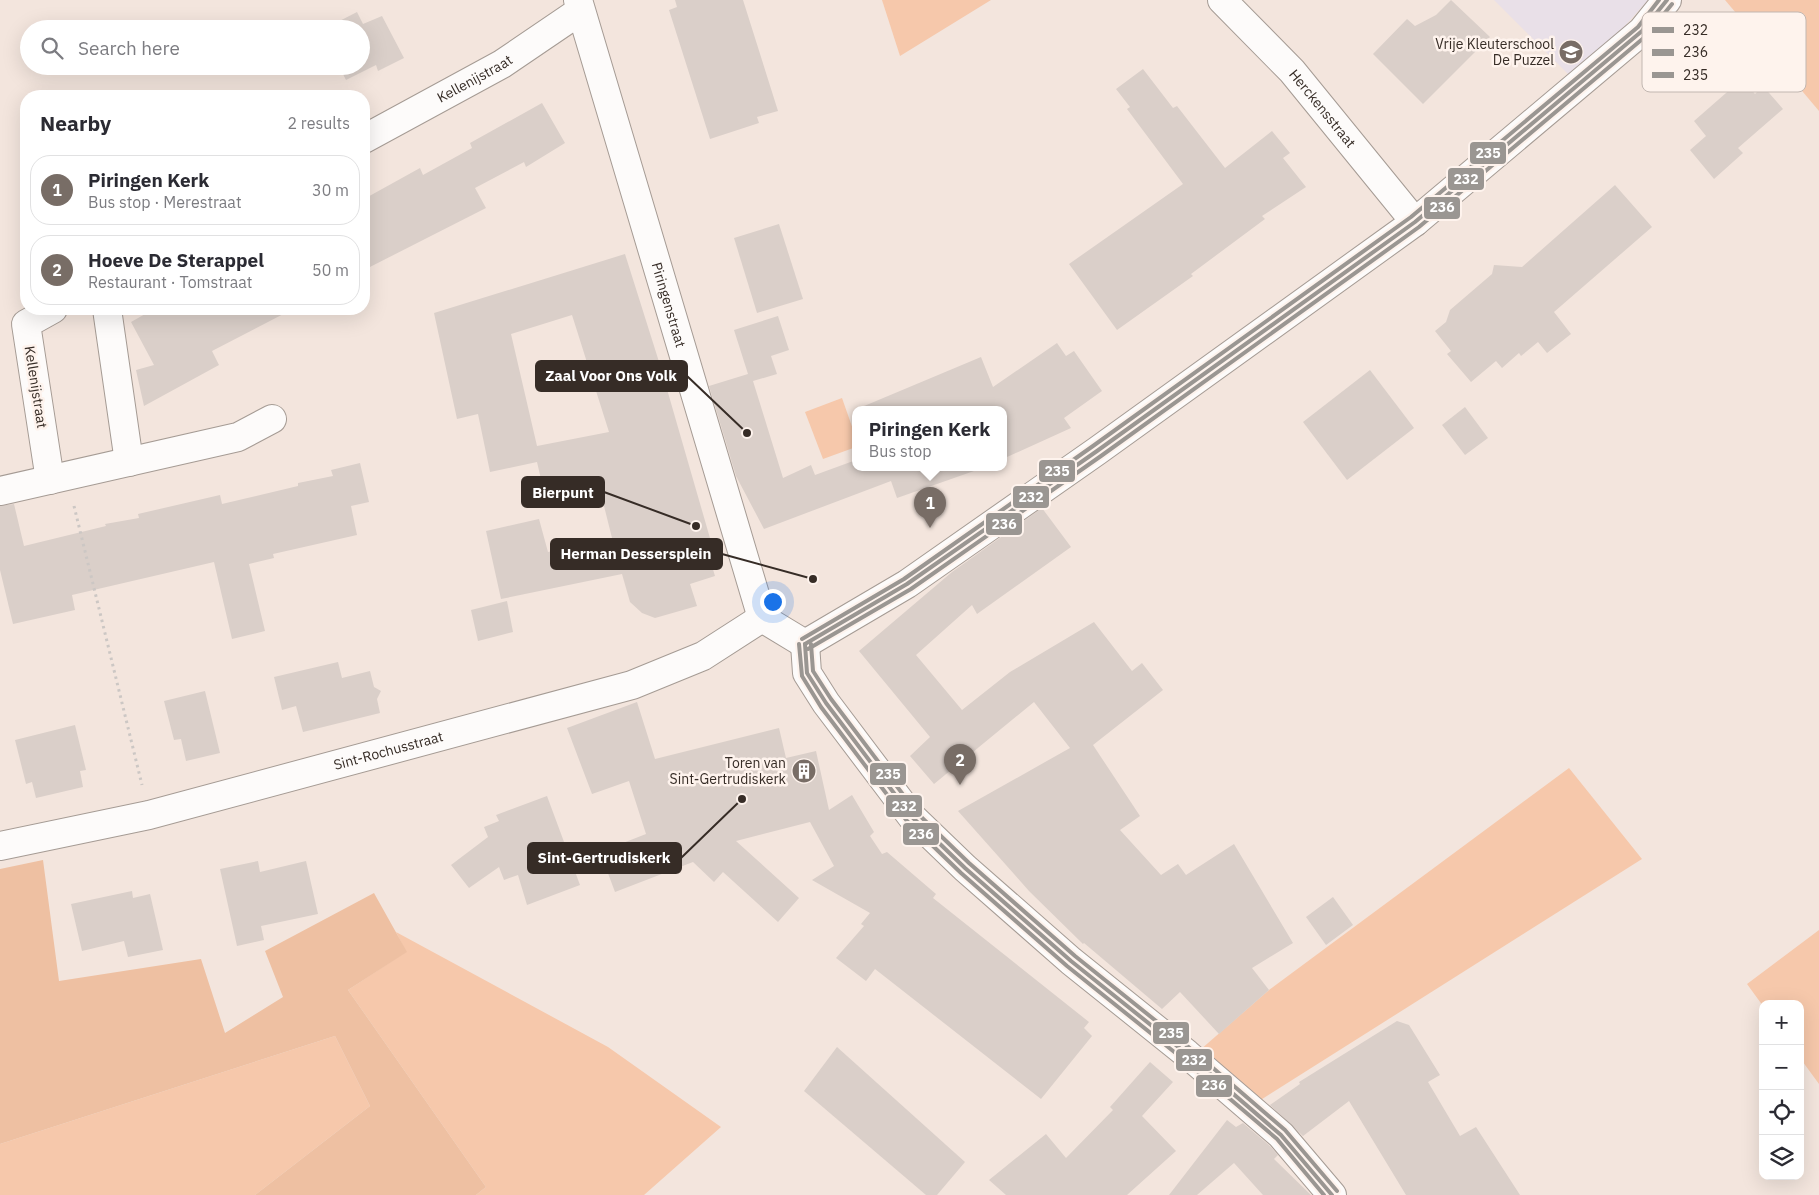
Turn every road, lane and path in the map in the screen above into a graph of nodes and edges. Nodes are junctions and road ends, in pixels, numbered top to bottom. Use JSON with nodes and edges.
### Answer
{"nodes":[{"id":1,"x":1222,"y":0,"type":"edge"},
{"id":2,"x":1667,"y":0,"type":"edge"},
{"id":3,"x":579,"y":5,"type":"edge"},
{"id":4,"x":1657,"y":12,"type":"edge"},
{"id":5,"x":1642,"y":31,"type":"edge"},
{"id":6,"x":370,"y":136,"type":"edge"},
{"id":7,"x":1415,"y":222,"type":"junction"},
{"id":8,"x":42,"y":315,"type":"edge"},
{"id":9,"x":108,"y":315,"type":"edge"},
{"id":10,"x":272,"y":419,"type":"dead end"},
{"id":11,"x":129,"y":462,"type":"junction"},
{"id":12,"x":59,"y":478,"type":"junction"},
{"id":13,"x":0,"y":491,"type":"edge"},
{"id":14,"x":762,"y":618,"type":"junction"},
{"id":15,"x":805,"y":644,"type":"junction"},
{"id":16,"x":148,"y":814,"type":"junction"},
{"id":17,"x":0,"y":846,"type":"edge"},
{"id":18,"x":1332,"y":1195,"type":"edge"}],
"edges":[{"from":1,"to":7,"type":"street","name":"Herckensstraat"},
{"from":2,"to":4,"type":"street"},
{"from":3,"to":6,"type":"street","name":"Kellenijstraat"},
{"from":3,"to":14,"type":"street","name":"Piringenstraat"},
{"from":5,"to":7,"type":"street"},
{"from":7,"to":15,"type":"street"},
{"from":8,"to":12,"type":"street","name":"Kellenijstraat"},
{"from":9,"to":11,"type":"street"},
{"from":10,"to":11,"type":"street"},
{"from":11,"to":12,"type":"street"},
{"from":12,"to":13,"type":"street"},
{"from":12,"to":16,"type":"path"},
{"from":14,"to":15,"type":"street"},
{"from":14,"to":16,"type":"street","name":"Sint-Rochusstraat"},
{"from":15,"to":18,"type":"street"},
{"from":16,"to":17,"type":"street","name":"Sint-Rochusstraat"}]}
